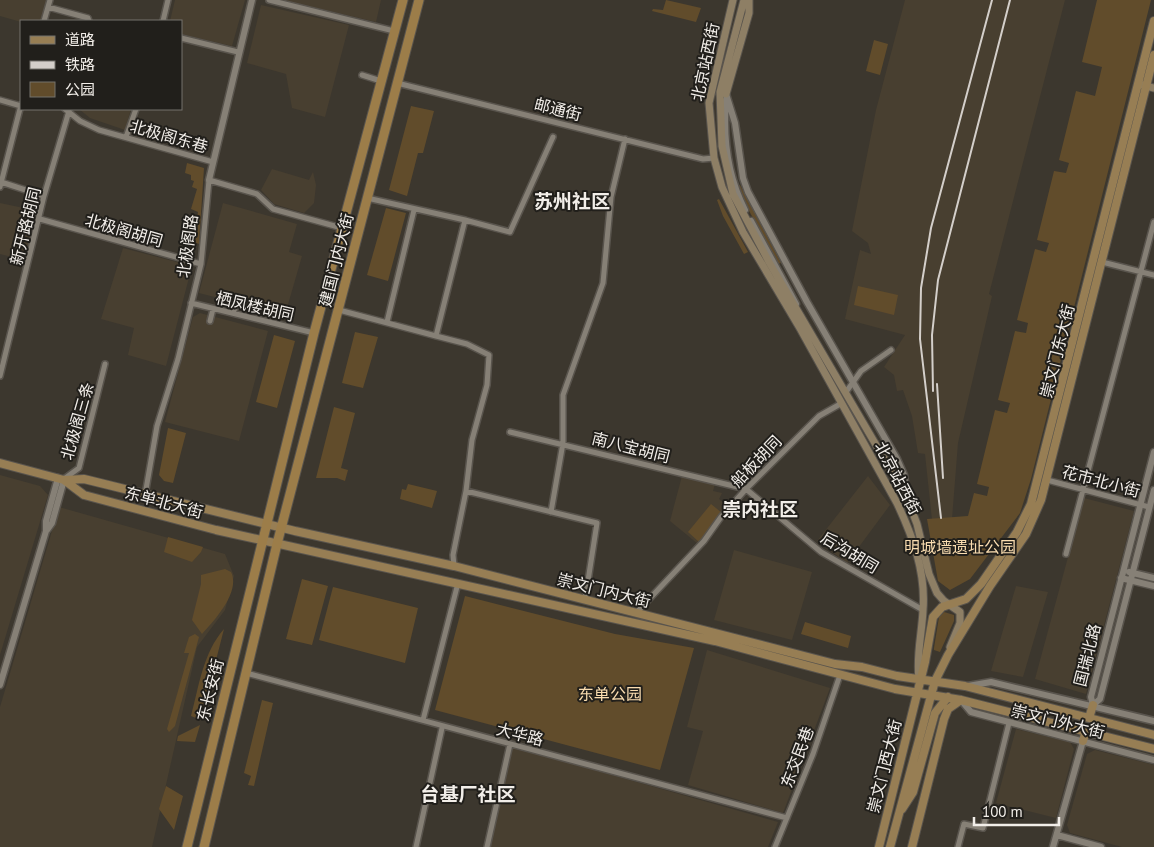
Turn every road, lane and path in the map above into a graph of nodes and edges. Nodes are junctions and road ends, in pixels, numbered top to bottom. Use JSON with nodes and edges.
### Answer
{"nodes":[{"id":1,"x":50,"y":0,"type":"edge"},
{"id":2,"x":168,"y":0,"type":"edge"},
{"id":3,"x":252,"y":0,"type":"edge"},
{"id":4,"x":269,"y":0,"type":"edge"},
{"id":5,"x":403,"y":0,"type":"edge"},
{"id":6,"x":419,"y":0,"type":"edge"},
{"id":7,"x":734,"y":0,"type":"edge"},
{"id":8,"x":744,"y":0,"type":"edge"},
{"id":9,"x":749,"y":0,"type":"edge"},
{"id":10,"x":48,"y":7,"type":"junction"},
{"id":11,"x":44,"y":20,"type":"edge"},
{"id":12,"x":89,"y":20,"type":"edge"},
{"id":13,"x":162,"y":20,"type":"edge"},
{"id":14,"x":1154,"y":21,"type":"edge"},
{"id":15,"x":394,"y":31,"type":"junction"},
{"id":16,"x":182,"y":38,"type":"edge"},
{"id":17,"x":238,"y":52,"type":"junction"},
{"id":18,"x":1154,"y":55,"type":"edge"},
{"id":19,"x":1148,"y":74,"type":"edge"},
{"id":20,"x":362,"y":75,"type":"dead end"},
{"id":21,"x":381,"y":81,"type":"junction"},
{"id":22,"x":397,"y":83,"type":"junction"},
{"id":23,"x":1147,"y":86,"type":"edge"},
{"id":24,"x":726,"y":94,"type":"junction"},
{"id":25,"x":0,"y":100,"type":"edge"},
{"id":26,"x":20,"y":105,"type":"edge"},
{"id":27,"x":20,"y":109,"type":"edge"},
{"id":28,"x":67,"y":110,"type":"edge"},
{"id":29,"x":136,"y":110,"type":"edge"},
{"id":30,"x":126,"y":137,"type":"junction"},
{"id":31,"x":554,"y":138,"type":"dead end"},
{"id":32,"x":625,"y":139,"type":"junction"},
{"id":33,"x":714,"y":158,"type":"junction"},
{"id":34,"x":213,"y":162,"type":"junction"},
{"id":35,"x":209,"y":180,"type":"junction"},
{"id":36,"x":1,"y":184,"type":"edge"},
{"id":37,"x":44,"y":196,"type":"junction"},
{"id":38,"x":368,"y":198,"type":"junction"},
{"id":39,"x":414,"y":210,"type":"junction"},
{"id":40,"x":40,"y":219,"type":"junction"},
{"id":41,"x":465,"y":220,"type":"junction"},
{"id":42,"x":1154,"y":222,"type":"edge"},
{"id":43,"x":342,"y":228,"type":"junction"},
{"id":44,"x":1102,"y":262,"type":"junction"},
{"id":45,"x":201,"y":264,"type":"junction"},
{"id":46,"x":1141,"y":272,"type":"junction"},
{"id":47,"x":1154,"y":275,"type":"edge"},
{"id":48,"x":237,"y":302,"type":"dead end"},
{"id":49,"x":191,"y":303,"type":"junction"},
{"id":50,"x":213,"y":309,"type":"junction"},
{"id":51,"x":339,"y":310,"type":"junction"},
{"id":52,"x":800,"y":313,"type":"junction"},
{"id":53,"x":233,"y":314,"type":"junction"},
{"id":54,"x":210,"y":321,"type":"dead end"},
{"id":55,"x":387,"y":322,"type":"junction"},
{"id":56,"x":314,"y":333,"type":"junction"},
{"id":57,"x":436,"y":336,"type":"junction"},
{"id":58,"x":892,"y":350,"type":"dead end"},
{"id":59,"x":105,"y":364,"type":"dead end"},
{"id":60,"x":0,"y":376,"type":"edge"},
{"id":61,"x":853,"y":383,"type":"junction"},
{"id":62,"x":846,"y":392,"type":"junction"},
{"id":63,"x":842,"y":403,"type":"junction"},
{"id":64,"x":510,"y":432,"type":"dead end"},
{"id":65,"x":563,"y":443,"type":"junction"},
{"id":66,"x":1154,"y":452,"type":"edge"},
{"id":67,"x":0,"y":463,"type":"edge"},
{"id":68,"x":61,"y":479,"type":"junction"},
{"id":69,"x":1047,"y":480,"type":"junction"},
{"id":70,"x":746,"y":489,"type":"junction"},
{"id":71,"x":1083,"y":489,"type":"junction"},
{"id":72,"x":1154,"y":490,"type":"edge"},
{"id":73,"x":466,"y":491,"type":"junction"},
{"id":74,"x":145,"y":496,"type":"junction"},
{"id":75,"x":907,"y":498,"type":"junction"},
{"id":76,"x":1140,"y":504,"type":"junction"},
{"id":77,"x":1148,"y":507,"type":"dead end"},
{"id":78,"x":551,"y":512,"type":"junction"},
{"id":79,"x":266,"y":523,"type":"junction"},
{"id":80,"x":282,"y":527,"type":"junction"},
{"id":81,"x":262,"y":540,"type":"junction"},
{"id":82,"x":277,"y":544,"type":"junction"},
{"id":83,"x":1066,"y":554,"type":"dead end"},
{"id":84,"x":454,"y":566,"type":"junction"},
{"id":85,"x":1123,"y":570,"type":"junction"},
{"id":86,"x":1132,"y":572,"type":"junction"},
{"id":87,"x":1121,"y":578,"type":"junction"},
{"id":88,"x":1154,"y":578,"type":"edge"},
{"id":89,"x":1130,"y":580,"type":"junction"},
{"id":90,"x":458,"y":583,"type":"junction"},
{"id":91,"x":1154,"y":586,"type":"edge"},
{"id":92,"x":585,"y":600,"type":"junction"},
{"id":93,"x":951,"y":605,"type":"junction"},
{"id":94,"x":923,"y":610,"type":"junction"},
{"id":95,"x":636,"y":613,"type":"junction"},
{"id":96,"x":948,"y":654,"type":"junction"},
{"id":97,"x":246,"y":674,"type":"junction"},
{"id":98,"x":840,"y":675,"type":"junction"},
{"id":99,"x":919,"y":679,"type":"junction"},
{"id":100,"x":935,"y":681,"type":"junction"},
{"id":101,"x":0,"y":684,"type":"edge"},
{"id":102,"x":965,"y":686,"type":"junction"},
{"id":103,"x":916,"y":692,"type":"junction"},
{"id":104,"x":930,"y":694,"type":"junction"},
{"id":105,"x":948,"y":697,"type":"junction"},
{"id":106,"x":960,"y":700,"type":"junction"},
{"id":107,"x":1093,"y":705,"type":"junction"},
{"id":108,"x":1089,"y":718,"type":"junction"},
{"id":109,"x":423,"y":720,"type":"junction"},
{"id":110,"x":1154,"y":720,"type":"edge"},
{"id":111,"x":1009,"y":723,"type":"junction"},
{"id":112,"x":442,"y":728,"type":"junction"},
{"id":113,"x":1086,"y":731,"type":"junction"},
{"id":114,"x":1154,"y":734,"type":"edge"},
{"id":115,"x":1083,"y":741,"type":"junction"},
{"id":116,"x":510,"y":744,"type":"junction"},
{"id":117,"x":1154,"y":748,"type":"edge"},
{"id":118,"x":1154,"y":760,"type":"edge"},
{"id":119,"x":897,"y":815,"type":"junction"},
{"id":120,"x":787,"y":818,"type":"junction"},
{"id":121,"x":1057,"y":835,"type":"junction"},
{"id":122,"x":187,"y":847,"type":"edge"},
{"id":123,"x":204,"y":847,"type":"edge"},
{"id":124,"x":416,"y":847,"type":"edge"},
{"id":125,"x":487,"y":847,"type":"edge"},
{"id":126,"x":775,"y":847,"type":"edge"},
{"id":127,"x":879,"y":847,"type":"edge"},
{"id":128,"x":890,"y":847,"type":"edge"},
{"id":129,"x":912,"y":847,"type":"edge"},
{"id":130,"x":958,"y":847,"type":"edge"},
{"id":131,"x":1053,"y":847,"type":"edge"},
{"id":132,"x":1100,"y":847,"type":"edge"}],
"edges":[{"from":1,"to":10,"type":"street"},
{"from":2,"to":13,"type":"street"},
{"from":3,"to":17,"type":"street","name":"北极阁路"},
{"from":4,"to":15,"type":"street"},
{"from":5,"to":15,"type":"highway","name":"建国门内大街"},
{"from":6,"to":22,"type":"highway","name":"建国门内大街"},
{"from":7,"to":33,"type":"main road","name":"北京站西街"},
{"from":8,"to":52,"type":"main road","name":"北京站西街"},
{"from":9,"to":24,"type":"main road","name":"北京站西街"},
{"from":10,"to":11,"type":"street"},
{"from":10,"to":12,"type":"street"},
{"from":14,"to":19,"type":"main road"},
{"from":15,"to":21,"type":"highway","name":"建国门内大街"},
{"from":16,"to":17,"type":"street"},
{"from":17,"to":34,"type":"street","name":"北极阁路"},
{"from":18,"to":19,"type":"main road"},
{"from":19,"to":23,"type":"main road"},
{"from":20,"to":21,"type":"street"},
{"from":21,"to":43,"type":"highway","name":"建国门内大街"},
{"from":22,"to":32,"type":"street","name":"邮通街"},
{"from":22,"to":38,"type":"highway","name":"建国门内大街"},
{"from":23,"to":44,"type":"main road","name":"崇文门东大街"},
{"from":23,"to":93,"type":"main road","name":"崇文门东大街"},
{"from":24,"to":52,"type":"street","name":"北京站西街"},
{"from":24,"to":61,"type":"street"},
{"from":25,"to":26,"type":"street"},
{"from":27,"to":36,"type":"street"},
{"from":28,"to":30,"type":"street","name":"北极阁东巷"},
{"from":28,"to":37,"type":"street","name":"新开路胡同"},
{"from":29,"to":30,"type":"street"},
{"from":30,"to":34,"type":"street","name":"北极阁东巷"},
{"from":31,"to":41,"type":"street"},
{"from":32,"to":33,"type":"street","name":"邮通街"},
{"from":32,"to":65,"type":"street"},
{"from":33,"to":63,"type":"main road","name":"北京站西街"},
{"from":34,"to":35,"type":"street","name":"北极阁路"},
{"from":35,"to":43,"type":"street"},
{"from":35,"to":45,"type":"street","name":"北极阁路"},
{"from":36,"to":37,"type":"street"},
{"from":37,"to":40,"type":"street","name":"新开路胡同"},
{"from":38,"to":39,"type":"street"},
{"from":38,"to":51,"type":"highway","name":"建国门内大街"},
{"from":39,"to":41,"type":"street"},
{"from":39,"to":55,"type":"street"},
{"from":40,"to":45,"type":"street","name":"北极阁胡同"},
{"from":40,"to":60,"type":"street","name":"新开路胡同"},
{"from":41,"to":57,"type":"street"},
{"from":42,"to":46,"type":"street"},
{"from":43,"to":56,"type":"highway","name":"建国门内大街"},
{"from":44,"to":46,"type":"street"},
{"from":44,"to":69,"type":"main road","name":"崇文门东大街"},
{"from":45,"to":49,"type":"street","name":"北极阁路"},
{"from":46,"to":47,"type":"street"},
{"from":46,"to":71,"type":"street"},
{"from":48,"to":53,"type":"street"},
{"from":49,"to":50,"type":"street","name":"栖凤楼胡同"},
{"from":49,"to":74,"type":"street","name":"北极阁路"},
{"from":50,"to":53,"type":"street","name":"栖凤楼胡同"},
{"from":50,"to":54,"type":"street"},
{"from":51,"to":55,"type":"street"},
{"from":51,"to":80,"type":"highway","name":"建国门内大街"},
{"from":52,"to":62,"type":"main road","name":"北京站西街"},
{"from":53,"to":56,"type":"street","name":"栖凤楼胡同"},
{"from":55,"to":57,"type":"street"},
{"from":56,"to":79,"type":"highway","name":"建国门内大街"},
{"from":57,"to":73,"type":"street"},
{"from":58,"to":61,"type":"street"},
{"from":59,"to":68,"type":"street","name":"北极阁三条"},
{"from":61,"to":62,"type":"street"},
{"from":61,"to":75,"type":"street"},
{"from":62,"to":75,"type":"main road","name":"北京站西街"},
{"from":63,"to":70,"type":"street","name":"船板胡同"},
{"from":63,"to":94,"type":"main road","name":"北京站西街"},
{"from":64,"to":65,"type":"street","name":"南八宝胡同"},
{"from":65,"to":70,"type":"street","name":"南八宝胡同"},
{"from":65,"to":78,"type":"street"},
{"from":66,"to":76,"type":"street","name":"国瑞北路"},
{"from":67,"to":68,"type":"main road","name":"东单北大街"},
{"from":68,"to":74,"type":"main road","name":"东单北大街"},
{"from":68,"to":81,"type":"main road","name":"东单北大街"},
{"from":68,"to":101,"type":"street"},
{"from":69,"to":71,"type":"street","name":"花市北小街"},
{"from":69,"to":96,"type":"main road","name":"崇文门东大街"},
{"from":70,"to":94,"type":"street","name":"后沟胡同"},
{"from":70,"to":95,"type":"street","name":"船板胡同"},
{"from":71,"to":76,"type":"street","name":"花市北小街"},
{"from":71,"to":83,"type":"street"},
{"from":72,"to":86,"type":"street","name":"国瑞北路"},
{"from":73,"to":78,"type":"street"},
{"from":73,"to":84,"type":"street"},
{"from":74,"to":79,"type":"main road","name":"东单北大街"},
{"from":75,"to":93,"type":"main road","name":"北京站西街"},
{"from":76,"to":77,"type":"street","name":"花市北小街"},
{"from":76,"to":85,"type":"street","name":"国瑞北路"},
{"from":78,"to":92,"type":"street"},
{"from":79,"to":80,"type":"main road","name":"东单北大街"},
{"from":79,"to":81,"type":"highway","name":"东长安街"},
{"from":80,"to":82,"type":"highway","name":"建国门内大街"},
{"from":80,"to":84,"type":"main road","name":"崇文门内大街"},
{"from":81,"to":82,"type":"main road","name":"东单北大街"},
{"from":81,"to":122,"type":"highway","name":"东长安街"},
{"from":82,"to":90,"type":"main road","name":"崇文门内大街"},
{"from":82,"to":97,"type":"highway","name":"东长安街"},
{"from":84,"to":92,"type":"main road","name":"崇文门内大街"},
{"from":85,"to":86,"type":"street"},
{"from":85,"to":87,"type":"street","name":"国瑞北路"},
{"from":86,"to":88,"type":"street"},
{"from":86,"to":89,"type":"street","name":"国瑞北路"},
{"from":87,"to":89,"type":"street"},
{"from":87,"to":107,"type":"street","name":"国瑞北路"},
{"from":89,"to":91,"type":"street"},
{"from":89,"to":107,"type":"street","name":"国瑞北路"},
{"from":90,"to":98,"type":"main road","name":"崇文门内大街"},
{"from":90,"to":109,"type":"street"},
{"from":92,"to":95,"type":"main road","name":"崇文门内大街"},
{"from":93,"to":96,"type":"main road","name":"崇文门东大街"},
{"from":93,"to":99,"type":"main road"},
{"from":94,"to":99,"type":"main road","name":"北京站西街"},
{"from":95,"to":99,"type":"main road","name":"崇文门内大街"},
{"from":96,"to":100,"type":"main road","name":"崇文门东大街"},
{"from":97,"to":109,"type":"street","name":"大华路"},
{"from":97,"to":123,"type":"highway","name":"东长安街"},
{"from":98,"to":103,"type":"main road","name":"崇文门内大街"},
{"from":98,"to":120,"type":"street","name":"东交民巷"},
{"from":99,"to":100,"type":"main road","name":"崇文门外大街"},
{"from":99,"to":103,"type":"main road","name":"崇文门西大街"},
{"from":100,"to":102,"type":"main road","name":"崇文门外大街"},
{"from":100,"to":104,"type":"main road","name":"崇文门西大街"},
{"from":102,"to":107,"type":"street","name":"崇文门外大街"},
{"from":102,"to":108,"type":"main road","name":"崇文门外大街"},
{"from":103,"to":104,"type":"main road","name":"崇文门外大街"},
{"from":103,"to":127,"type":"main road","name":"崇文门西大街"},
{"from":104,"to":105,"type":"main road","name":"崇文门外大街"},
{"from":104,"to":119,"type":"main road","name":"崇文门西大街"},
{"from":105,"to":106,"type":"main road","name":"崇文门外大街"},
{"from":105,"to":119,"type":"main road"},
{"from":106,"to":111,"type":"street","name":"崇文门外大街"},
{"from":106,"to":113,"type":"main road","name":"崇文门外大街"},
{"from":106,"to":129,"type":"main road"},
{"from":107,"to":108,"type":"main road"},
{"from":107,"to":110,"type":"street","name":"崇文门外大街"},
{"from":108,"to":114,"type":"main road","name":"崇文门外大街"},
{"from":109,"to":112,"type":"street","name":"大华路"},
{"from":111,"to":115,"type":"street","name":"崇文门外大街"},
{"from":111,"to":130,"type":"street"},
{"from":112,"to":116,"type":"street","name":"大华路"},
{"from":112,"to":124,"type":"street"},
{"from":113,"to":115,"type":"main road"},
{"from":113,"to":117,"type":"main road","name":"崇文门外大街"},
{"from":115,"to":118,"type":"street","name":"崇文门外大街"},
{"from":115,"to":121,"type":"street"},
{"from":116,"to":120,"type":"street","name":"大华路"},
{"from":116,"to":125,"type":"street"},
{"from":119,"to":128,"type":"main road","name":"崇文门西大街"},
{"from":120,"to":126,"type":"street","name":"东交民巷"},
{"from":121,"to":131,"type":"street"},
{"from":121,"to":132,"type":"street"}]}
